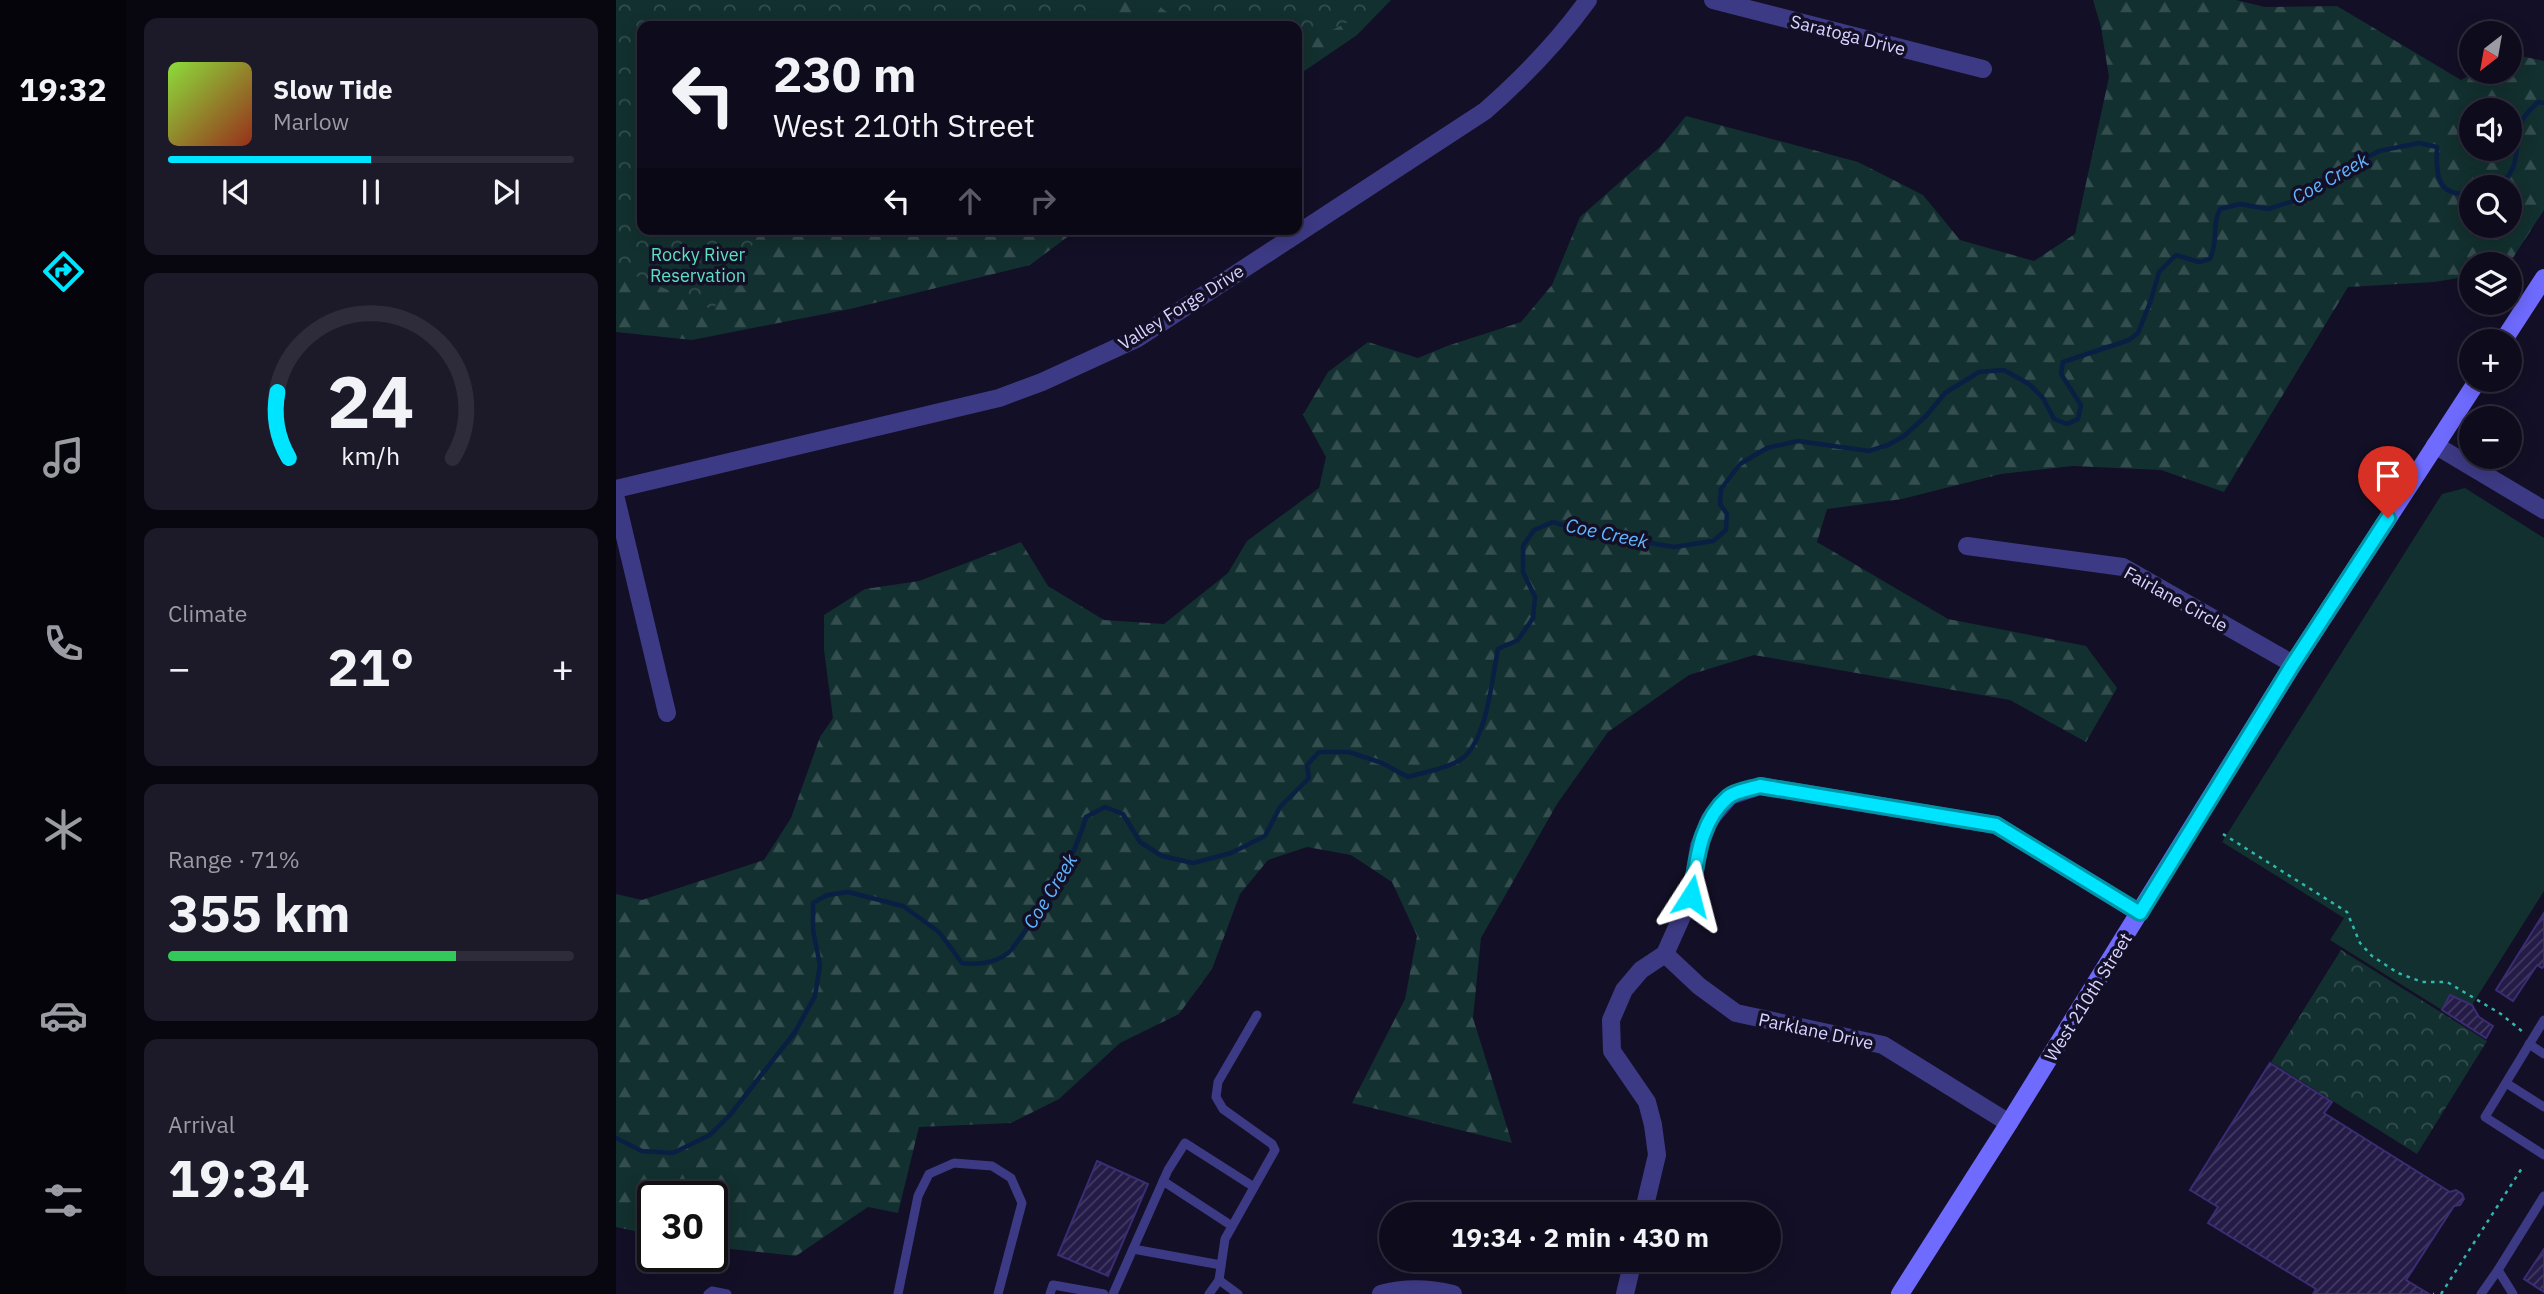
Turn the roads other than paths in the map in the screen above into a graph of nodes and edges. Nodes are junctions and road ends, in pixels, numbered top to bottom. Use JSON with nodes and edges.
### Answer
{"nodes":[{"id":1,"x":1588,"y":0,"type":"edge"},
{"id":2,"x":1713,"y":0,"type":"edge"},
{"id":3,"x":1983,"y":69,"type":"dead end"},
{"id":4,"x":1302,"y":231,"type":"edge"},
{"id":5,"x":1295,"y":235,"type":"edge"},
{"id":6,"x":2544,"y":280,"type":"edge"},
{"id":7,"x":2511,"y":329,"type":"edge"},
{"id":8,"x":2470,"y":392,"type":"edge"},
{"id":9,"x":2435,"y":445,"type":"junction"},
{"id":10,"x":616,"y":489,"type":"edge"},
{"id":11,"x":616,"y":499,"type":"edge"},
{"id":12,"x":2544,"y":510,"type":"edge"},
{"id":13,"x":1967,"y":546,"type":"dead end"},
{"id":14,"x":2293,"y":664,"type":"junction"},
{"id":15,"x":667,"y":713,"type":"dead end"},
{"id":16,"x":2140,"y":913,"type":"junction"},
{"id":17,"x":1665,"y":954,"type":"junction"},
{"id":18,"x":1257,"y":1015,"type":"dead end"},
{"id":19,"x":2544,"y":1020,"type":"edge"},
{"id":20,"x":2529,"y":1044,"type":"junction"},
{"id":21,"x":2544,"y":1054,"type":"edge"},
{"id":22,"x":2506,"y":1083,"type":"junction"},
{"id":23,"x":2544,"y":1107,"type":"edge"},
{"id":24,"x":2009,"y":1123,"type":"junction"},
{"id":25,"x":2544,"y":1155,"type":"edge"},
{"id":26,"x":1163,"y":1181,"type":"junction"},
{"id":27,"x":1254,"y":1186,"type":"junction"},
{"id":28,"x":2544,"y":1196,"type":"edge"},
{"id":29,"x":1646,"y":1202,"type":"edge"},
{"id":30,"x":1232,"y":1226,"type":"junction"},
{"id":31,"x":1133,"y":1249,"type":"junction"},
{"id":32,"x":1222,"y":1265,"type":"junction"},
{"id":33,"x":2498,"y":1270,"type":"junction"},
{"id":34,"x":1630,"y":1272,"type":"edge"},
{"id":35,"x":1219,"y":1280,"type":"junction"},
{"id":36,"x":708,"y":1294,"type":"edge"},
{"id":37,"x":727,"y":1294,"type":"edge"},
{"id":38,"x":898,"y":1294,"type":"edge"},
{"id":39,"x":998,"y":1294,"type":"edge"},
{"id":40,"x":1050,"y":1294,"type":"edge"},
{"id":41,"x":1104,"y":1294,"type":"edge"},
{"id":42,"x":1113,"y":1294,"type":"edge"},
{"id":43,"x":1209,"y":1294,"type":"edge"},
{"id":44,"x":1238,"y":1294,"type":"edge"},
{"id":45,"x":1381,"y":1294,"type":"edge"},
{"id":46,"x":1452,"y":1294,"type":"edge"},
{"id":47,"x":1625,"y":1294,"type":"edge"},
{"id":48,"x":1900,"y":1294,"type":"edge"},
{"id":49,"x":2481,"y":1294,"type":"edge"},
{"id":50,"x":2512,"y":1294,"type":"edge"}],
"edges":[{"from":1,"to":4,"type":"street","name":"Valley Forge Drive"},
{"from":2,"to":3,"type":"street","name":"Saratoga Drive"},
{"from":5,"to":10,"type":"street","name":"Valley Forge Drive"},
{"from":6,"to":7,"type":"street"},
{"from":8,"to":9,"type":"street","name":"West 210th Street"},
{"from":9,"to":12,"type":"street"},
{"from":9,"to":14,"type":"street","name":"West 210th Street"},
{"from":11,"to":15,"type":"street"},
{"from":13,"to":14,"type":"street","name":"Fairlane Circle"},
{"from":14,"to":16,"type":"street","name":"West 210th Street"},
{"from":16,"to":17,"type":"street"},
{"from":16,"to":24,"type":"street","name":"West 210th Street"},
{"from":17,"to":24,"type":"street","name":"Parklane Drive"},
{"from":17,"to":29,"type":"street"},
{"from":18,"to":27,"type":"lane"},
{"from":19,"to":20,"type":"lane"},
{"from":20,"to":21,"type":"lane"},
{"from":20,"to":22,"type":"lane"},
{"from":22,"to":23,"type":"lane"},
{"from":22,"to":25,"type":"lane"},
{"from":24,"to":48,"type":"street","name":"West 210th Street"},
{"from":26,"to":27,"type":"lane"},
{"from":26,"to":30,"type":"lane"},
{"from":26,"to":31,"type":"lane"},
{"from":27,"to":30,"type":"lane"},
{"from":28,"to":33,"type":"lane"},
{"from":30,"to":32,"type":"lane"},
{"from":31,"to":32,"type":"lane"},
{"from":31,"to":42,"type":"lane"},
{"from":32,"to":35,"type":"lane"},
{"from":33,"to":49,"type":"lane"},
{"from":33,"to":50,"type":"lane"},
{"from":34,"to":47,"type":"street"},
{"from":35,"to":43,"type":"lane"},
{"from":35,"to":44,"type":"lane"},
{"from":36,"to":37,"type":"lane"},
{"from":38,"to":39,"type":"lane"},
{"from":40,"to":41,"type":"lane"},
{"from":45,"to":46,"type":"street"}]}
